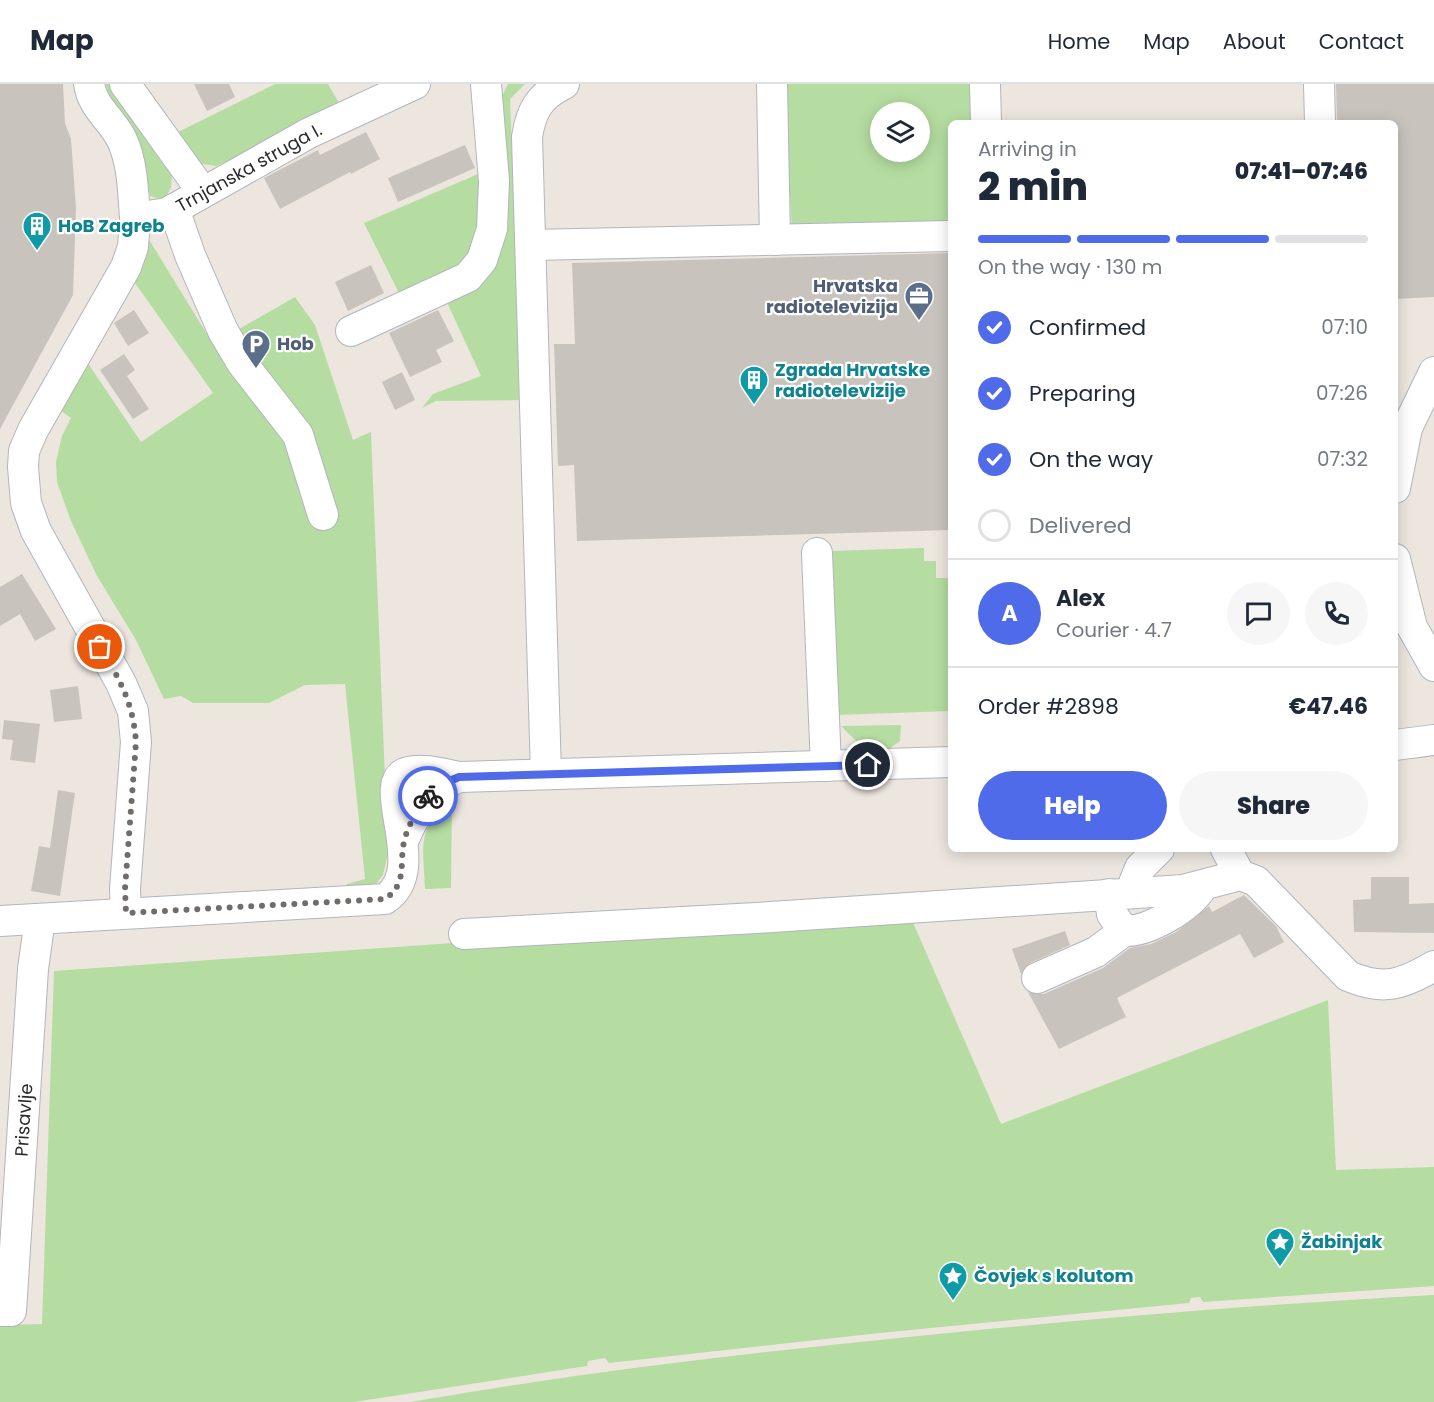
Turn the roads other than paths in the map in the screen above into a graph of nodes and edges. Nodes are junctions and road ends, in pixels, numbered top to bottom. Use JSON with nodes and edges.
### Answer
{"nodes":[{"id":1,"x":89,"y":84,"type":"edge"},
{"id":2,"x":125,"y":84,"type":"edge"},
{"id":3,"x":415,"y":84,"type":"edge"},
{"id":4,"x":486,"y":84,"type":"edge"},
{"id":5,"x":564,"y":84,"type":"edge"},
{"id":6,"x":772,"y":84,"type":"edge"},
{"id":7,"x":985,"y":84,"type":"edge"},
{"id":8,"x":1318,"y":84,"type":"edge"},
{"id":9,"x":986,"y":120,"type":"edge"},
{"id":10,"x":1320,"y":120,"type":"edge"},
{"id":11,"x":202,"y":191,"type":"junction"},
{"id":12,"x":174,"y":209,"type":"junction"},
{"id":13,"x":135,"y":218,"type":"junction"},
{"id":14,"x":948,"y":236,"type":"edge"},
{"id":15,"x":775,"y":240,"type":"junction"},
{"id":16,"x":531,"y":245,"type":"junction"},
{"id":17,"x":351,"y":331,"type":"dead end"},
{"id":18,"x":1434,"y":372,"type":"edge"},
{"id":19,"x":11,"y":467,"type":"edge"},
{"id":20,"x":1398,"y":473,"type":"edge"},
{"id":21,"x":324,"y":515,"type":"dead end"},
{"id":22,"x":817,"y":553,"type":"dead end"},
{"id":23,"x":1398,"y":571,"type":"edge"},
{"id":24,"x":1434,"y":666,"type":"edge"},
{"id":25,"x":1434,"y":740,"type":"edge"},
{"id":26,"x":1398,"y":745,"type":"edge"},
{"id":27,"x":948,"y":762,"type":"edge"},
{"id":28,"x":826,"y":766,"type":"junction"},
{"id":29,"x":546,"y":774,"type":"junction"},
{"id":30,"x":1156,"y":852,"type":"edge"},
{"id":31,"x":1228,"y":852,"type":"edge"},
{"id":32,"x":1240,"y":875,"type":"junction"},
{"id":33,"x":1202,"y":886,"type":"junction"},
{"id":34,"x":1120,"y":893,"type":"junction"},
{"id":35,"x":126,"y":913,"type":"junction"},
{"id":36,"x":40,"y":919,"type":"junction"},
{"id":37,"x":0,"y":921,"type":"edge"},
{"id":38,"x":1124,"y":931,"type":"junction"},
{"id":39,"x":464,"y":934,"type":"dead end"},
{"id":40,"x":1037,"y":978,"type":"dead end"},
{"id":41,"x":1429,"y":978,"type":"edge"},
{"id":42,"x":0,"y":1311,"type":"edge"}],
"edges":[{"from":1,"to":13,"type":"street"},
{"from":2,"to":11,"type":"street"},
{"from":3,"to":11,"type":"street","name":"Trnjanska struga I."},
{"from":4,"to":17,"type":"street"},
{"from":5,"to":16,"type":"street"},
{"from":6,"to":15,"type":"street"},
{"from":7,"to":9,"type":"street"},
{"from":8,"to":10,"type":"street"},
{"from":11,"to":12,"type":"street","name":"Trnjanska struga I."},
{"from":12,"to":13,"type":"street","name":"Trnjanska struga I."},
{"from":12,"to":21,"type":"street"},
{"from":13,"to":19,"type":"street"},
{"from":14,"to":15,"type":"street"},
{"from":15,"to":16,"type":"street"},
{"from":16,"to":29,"type":"street"},
{"from":18,"to":20,"type":"street"},
{"from":19,"to":35,"type":"street"},
{"from":22,"to":28,"type":"street"},
{"from":23,"to":24,"type":"street"},
{"from":25,"to":26,"type":"street"},
{"from":27,"to":28,"type":"street"},
{"from":28,"to":29,"type":"street"},
{"from":29,"to":35,"type":"street"},
{"from":30,"to":34,"type":"street"},
{"from":31,"to":32,"type":"street"},
{"from":32,"to":33,"type":"street"},
{"from":32,"to":41,"type":"street"},
{"from":33,"to":34,"type":"street"},
{"from":33,"to":38,"type":"street"},
{"from":34,"to":38,"type":"street"},
{"from":34,"to":39,"type":"street"},
{"from":35,"to":36,"type":"street"},
{"from":36,"to":37,"type":"street"},
{"from":36,"to":42,"type":"street","name":"Prisavlje"},
{"from":38,"to":40,"type":"street"}]}
